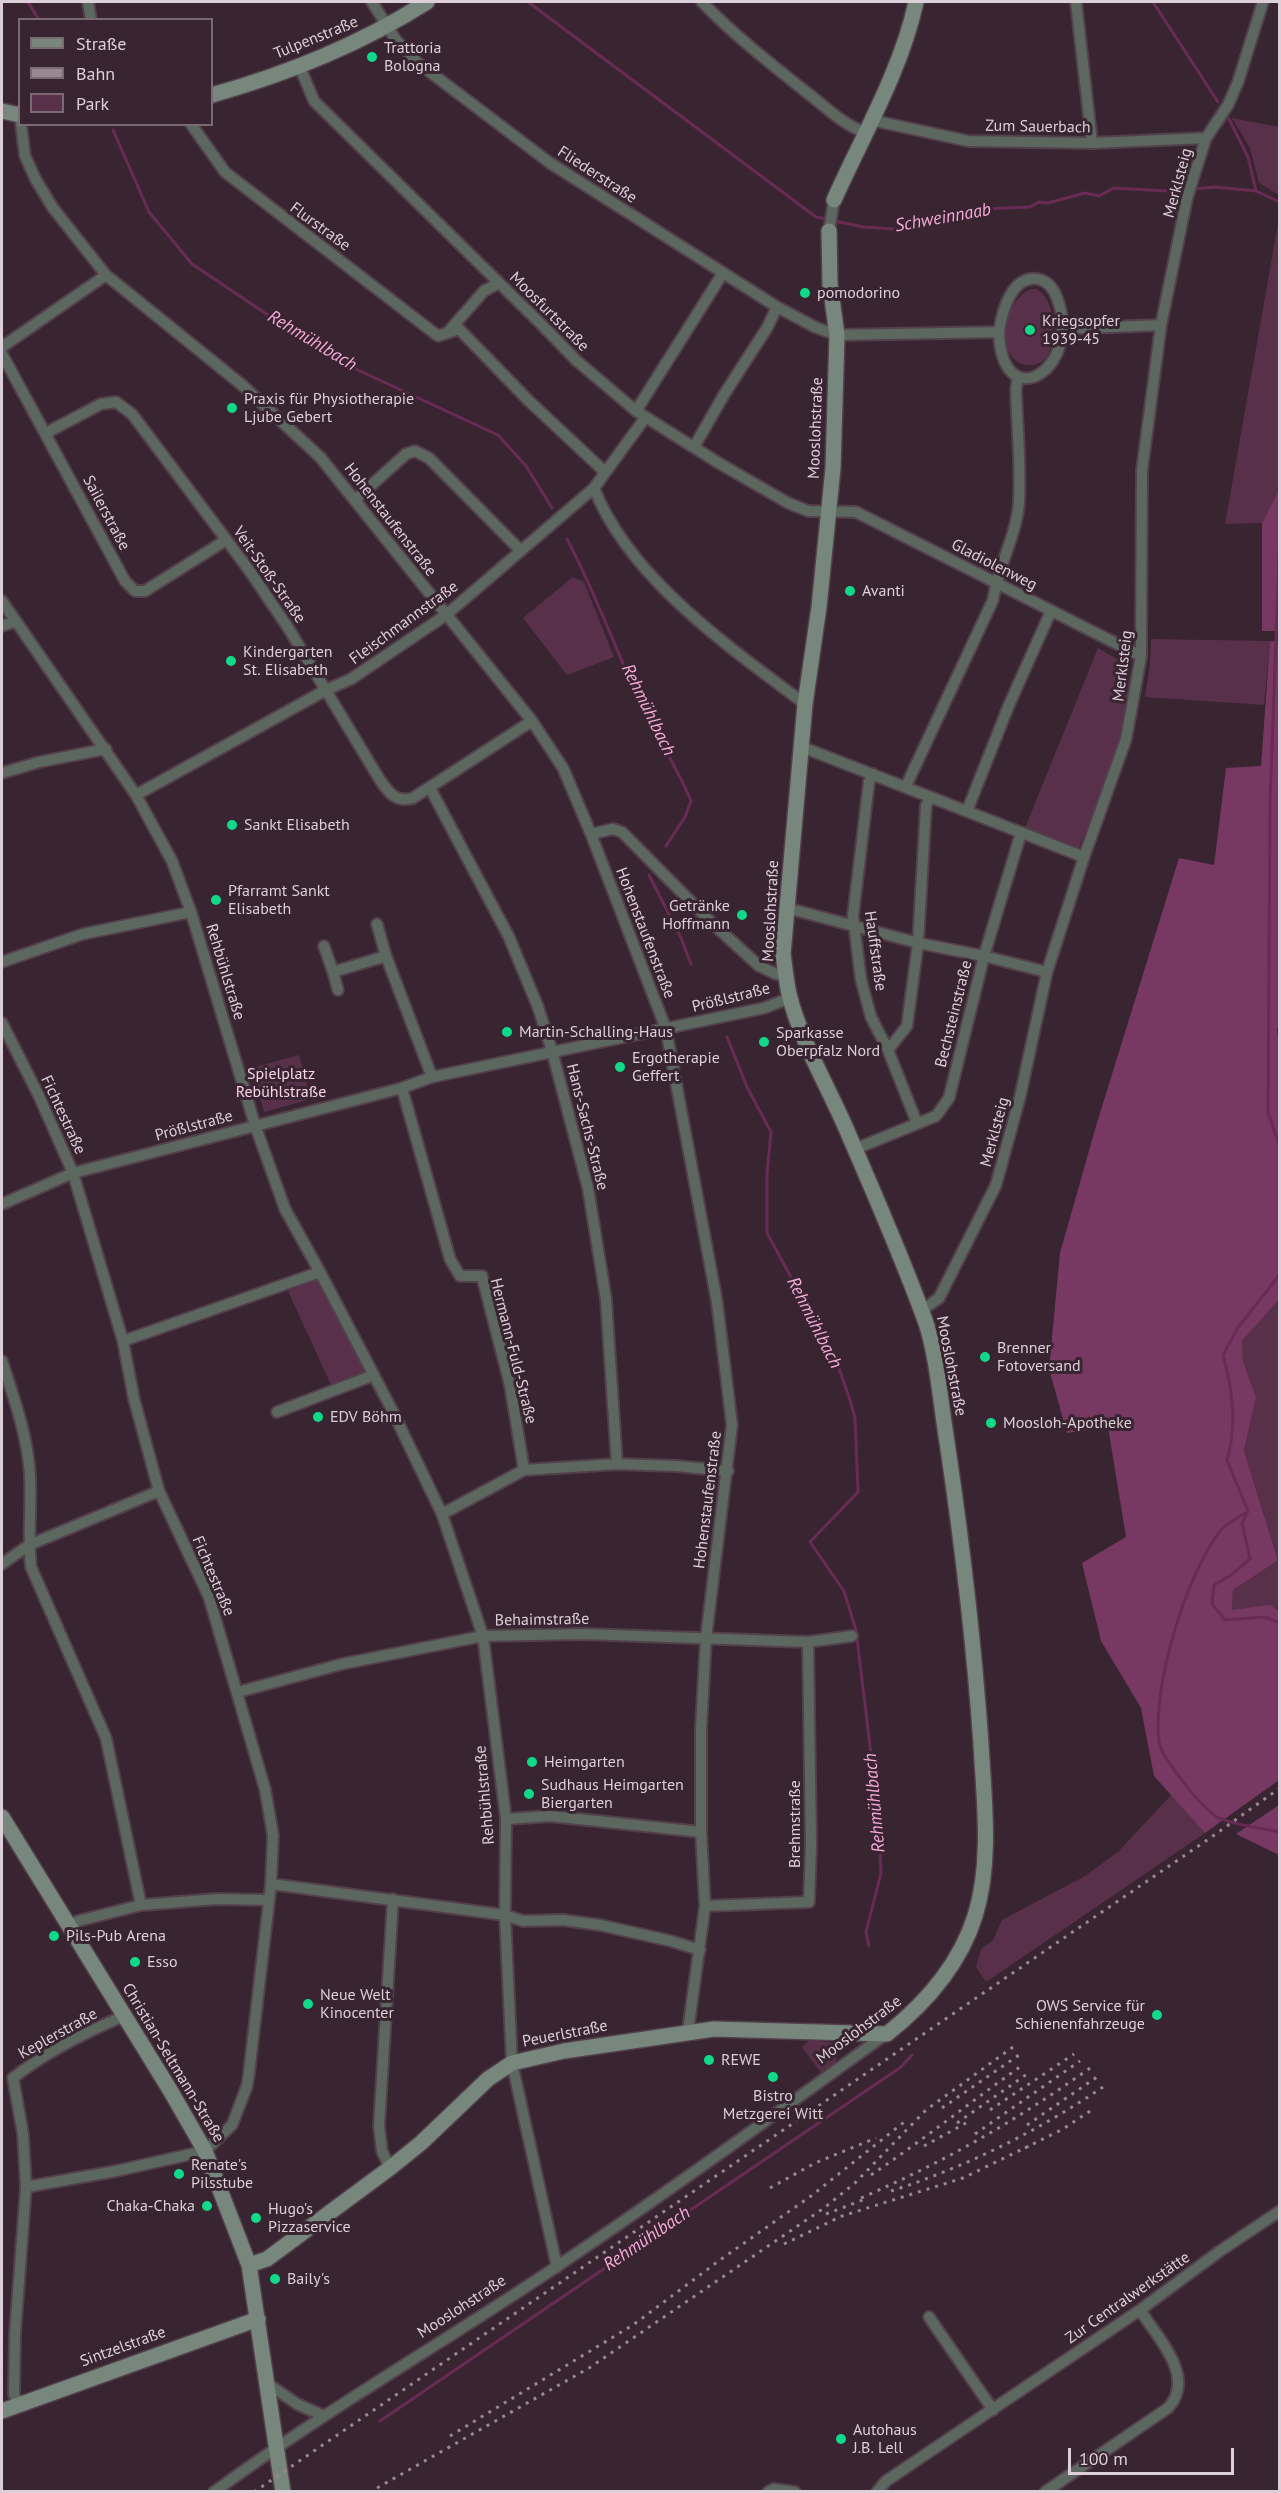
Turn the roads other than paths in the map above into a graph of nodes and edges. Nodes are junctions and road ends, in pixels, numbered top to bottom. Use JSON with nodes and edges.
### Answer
{"nodes":[{"id":1,"x":88,"y":2,"type":"edge"},
{"id":2,"x":372,"y":2,"type":"edge"},
{"id":3,"x":427,"y":2,"type":"edge"},
{"id":4,"x":702,"y":2,"type":"edge"},
{"id":5,"x":916,"y":2,"type":"edge"},
{"id":6,"x":1076,"y":2,"type":"edge"},
{"id":7,"x":1263,"y":2,"type":"edge"},
{"id":8,"x":91,"y":18,"type":"edge"},
{"id":9,"x":387,"y":27,"type":"junction"},
{"id":10,"x":299,"y":65,"type":"junction"},
{"id":11,"x":213,"y":94,"type":"edge"},
{"id":12,"x":2,"y":111,"type":"edge"},
{"id":13,"x":18,"y":115,"type":"edge"},
{"id":14,"x":21,"y":126,"type":"edge"},
{"id":15,"x":192,"y":126,"type":"edge"},
{"id":16,"x":868,"y":126,"type":"junction"},
{"id":17,"x":1206,"y":138,"type":"junction"},
{"id":18,"x":1092,"y":143,"type":"junction"},
{"id":19,"x":834,"y":200,"type":"joint"},
{"id":20,"x":829,"y":231,"type":"joint"},
{"id":21,"x":723,"y":273,"type":"junction"},
{"id":22,"x":106,"y":275,"type":"junction"},
{"id":23,"x":499,"y":283,"type":"junction"},
{"id":24,"x":777,"y":307,"type":"junction"},
{"id":25,"x":1161,"y":325,"type":"junction"},
{"id":26,"x":1062,"y":329,"type":"junction"},
{"id":27,"x":999,"y":332,"type":"junction"},
{"id":28,"x":446,"y":334,"type":"junction"},
{"id":29,"x":837,"y":334,"type":"junction"},
{"id":30,"x":2,"y":347,"type":"edge"},
{"id":31,"x":2,"y":354,"type":"edge"},
{"id":32,"x":1018,"y":377,"type":"junction"},
{"id":33,"x":640,"y":415,"type":"junction"},
{"id":34,"x":46,"y":433,"type":"junction"},
{"id":35,"x":694,"y":447,"type":"junction"},
{"id":36,"x":605,"y":472,"type":"junction"},
{"id":37,"x":594,"y":488,"type":"junction"},
{"id":38,"x":355,"y":500,"type":"junction"},
{"id":39,"x":831,"y":511,"type":"junction"},
{"id":40,"x":226,"y":540,"type":"junction"},
{"id":41,"x":521,"y":551,"type":"junction"},
{"id":42,"x":995,"y":582,"type":"junction"},
{"id":43,"x":2,"y":601,"type":"edge"},
{"id":44,"x":1051,"y":611,"type":"junction"},
{"id":45,"x":446,"y":615,"type":"junction"},
{"id":46,"x":16,"y":621,"type":"junction"},
{"id":47,"x":2,"y":626,"type":"edge"},
{"id":48,"x":1142,"y":657,"type":"junction"},
{"id":49,"x":326,"y":690,"type":"junction"},
{"id":50,"x":805,"y":704,"type":"junction"},
{"id":51,"x":532,"y":721,"type":"junction"},
{"id":52,"x":802,"y":747,"type":"junction"},
{"id":53,"x":106,"y":749,"type":"junction"},
{"id":54,"x":2,"y":773,"type":"edge"},
{"id":55,"x":873,"y":774,"type":"junction"},
{"id":56,"x":906,"y":786,"type":"junction"},
{"id":57,"x":430,"y":788,"type":"junction"},
{"id":58,"x":136,"y":795,"type":"junction"},
{"id":59,"x":930,"y":797,"type":"junction"},
{"id":60,"x":967,"y":811,"type":"junction"},
{"id":61,"x":1021,"y":833,"type":"junction"},
{"id":62,"x":591,"y":834,"type":"junction"},
{"id":63,"x":1084,"y":856,"type":"junction"},
{"id":64,"x":787,"y":908,"type":"junction"},
{"id":65,"x":191,"y":912,"type":"junction"},
{"id":66,"x":377,"y":924,"type":"dead end"},
{"id":67,"x":855,"y":926,"type":"junction"},
{"id":68,"x":918,"y":943,"type":"junction"},
{"id":69,"x":324,"y":946,"type":"dead end"},
{"id":70,"x":984,"y":956,"type":"junction"},
{"id":71,"x":386,"y":957,"type":"junction"},
{"id":72,"x":2,"y":962,"type":"edge"},
{"id":73,"x":333,"y":972,"type":"junction"},
{"id":74,"x":1047,"y":972,"type":"junction"},
{"id":75,"x":786,"y":974,"type":"junction"},
{"id":76,"x":338,"y":990,"type":"dead end"},
{"id":77,"x":790,"y":998,"type":"junction"},
{"id":78,"x":2,"y":1023,"type":"edge"},
{"id":79,"x":666,"y":1029,"type":"junction"},
{"id":80,"x":888,"y":1050,"type":"junction"},
{"id":81,"x":552,"y":1051,"type":"junction"},
{"id":82,"x":432,"y":1077,"type":"junction"},
{"id":83,"x":402,"y":1088,"type":"junction"},
{"id":84,"x":917,"y":1123,"type":"junction"},
{"id":85,"x":255,"y":1125,"type":"junction"},
{"id":86,"x":855,"y":1149,"type":"junction"},
{"id":87,"x":73,"y":1173,"type":"junction"},
{"id":88,"x":2,"y":1204,"type":"edge"},
{"id":89,"x":320,"y":1272,"type":"junction"},
{"id":90,"x":921,"y":1311,"type":"junction"},
{"id":91,"x":123,"y":1341,"type":"junction"},
{"id":92,"x":2,"y":1361,"type":"edge"},
{"id":93,"x":374,"y":1375,"type":"junction"},
{"id":94,"x":277,"y":1412,"type":"dead end"},
{"id":95,"x":617,"y":1464,"type":"junction"},
{"id":96,"x":524,"y":1470,"type":"junction"},
{"id":97,"x":728,"y":1471,"type":"junction"},
{"id":98,"x":159,"y":1491,"type":"junction"},
{"id":99,"x":442,"y":1514,"type":"junction"},
{"id":100,"x":29,"y":1545,"type":"junction"},
{"id":101,"x":2,"y":1564,"type":"edge"},
{"id":102,"x":483,"y":1636,"type":"junction"},
{"id":103,"x":852,"y":1636,"type":"dead end"},
{"id":104,"x":706,"y":1638,"type":"junction"},
{"id":105,"x":808,"y":1642,"type":"junction"},
{"id":106,"x":238,"y":1692,"type":"junction"},
{"id":107,"x":2,"y":1817,"type":"edge"},
{"id":108,"x":506,"y":1819,"type":"junction"},
{"id":109,"x":701,"y":1832,"type":"junction"},
{"id":110,"x":271,"y":1884,"type":"junction"},
{"id":111,"x":393,"y":1899,"type":"junction"},
{"id":112,"x":269,"y":1900,"type":"junction"},
{"id":113,"x":141,"y":1905,"type":"junction"},
{"id":114,"x":705,"y":1906,"type":"junction"},
{"id":115,"x":504,"y":1915,"type":"junction"},
{"id":116,"x":69,"y":1927,"type":"junction"},
{"id":117,"x":700,"y":1950,"type":"junction"},
{"id":118,"x":124,"y":2016,"type":"junction"},
{"id":119,"x":688,"y":2031,"type":"junction"},
{"id":120,"x":887,"y":2034,"type":"junction"},
{"id":121,"x":512,"y":2063,"type":"junction"},
{"id":122,"x":205,"y":2151,"type":"junction"},
{"id":123,"x":390,"y":2168,"type":"junction"},
{"id":124,"x":26,"y":2187,"type":"junction"},
{"id":125,"x":1280,"y":2211,"type":"edge"},
{"id":126,"x":249,"y":2265,"type":"junction"},
{"id":127,"x":557,"y":2267,"type":"junction"},
{"id":128,"x":1140,"y":2310,"type":"junction"},
{"id":129,"x":929,"y":2317,"type":"dead end"},
{"id":130,"x":258,"y":2319,"type":"junction"},
{"id":131,"x":267,"y":2383,"type":"junction"},
{"id":132,"x":18,"y":2405,"type":"junction"},
{"id":133,"x":993,"y":2410,"type":"junction"},
{"id":134,"x":2,"y":2412,"type":"edge"},
{"id":135,"x":324,"y":2416,"type":"junction"},
{"id":136,"x":275,"y":2447,"type":"junction"},
{"id":137,"x":214,"y":2492,"type":"edge"},
{"id":138,"x":283,"y":2492,"type":"edge"},
{"id":139,"x":768,"y":2492,"type":"edge"},
{"id":140,"x":795,"y":2492,"type":"edge"},
{"id":141,"x":877,"y":2492,"type":"edge"},
{"id":142,"x":1045,"y":2492,"type":"edge"}],
"edges":[{"from":1,"to":8,"type":"street"},
{"from":2,"to":9,"type":"street","name":"Fliederstraße"},
{"from":3,"to":9,"type":"street","name":"Tulpenstraße"},
{"from":4,"to":16,"type":"street"},
{"from":5,"to":16,"type":"street","name":"Mooslohstraße"},
{"from":6,"to":18,"type":"street"},
{"from":7,"to":17,"type":"street","name":"Merklsteig"},
{"from":9,"to":10,"type":"street","name":"Tulpenstraße"},
{"from":9,"to":21,"type":"street","name":"Fliederstraße"},
{"from":10,"to":11,"type":"street","name":"Tulpenstraße"},
{"from":10,"to":23,"type":"street","name":"Moosfurtstraße"},
{"from":12,"to":13,"type":"street"},
{"from":14,"to":22,"type":"street","name":"Hohenstaufenstraße"},
{"from":15,"to":28,"type":"street","name":"Flurstraße"},
{"from":16,"to":18,"type":"street","name":"Zum Sauerbach"},
{"from":16,"to":19,"type":"street","name":"Mooslohstraße"},
{"from":17,"to":18,"type":"street","name":"Zum Sauerbach"},
{"from":17,"to":25,"type":"street","name":"Merklsteig"},
{"from":19,"to":20,"type":"street","name":"Mooslohstraße"},
{"from":20,"to":29,"type":"street","name":"Mooslohstraße"},
{"from":21,"to":24,"type":"street","name":"Fliederstraße"},
{"from":21,"to":33,"type":"street","name":"Fleischmannstraße"},
{"from":22,"to":30,"type":"street"},
{"from":22,"to":38,"type":"street","name":"Hohenstaufenstraße"},
{"from":23,"to":28,"type":"street"},
{"from":23,"to":33,"type":"street","name":"Moosfurtstraße"},
{"from":24,"to":29,"type":"street","name":"Fliederstraße"},
{"from":24,"to":35,"type":"street"},
{"from":25,"to":26,"type":"street"},
{"from":25,"to":48,"type":"street","name":"Merklsteig"},
{"from":26,"to":27,"type":"street"},
{"from":26,"to":32,"type":"street"},
{"from":27,"to":29,"type":"street"},
{"from":27,"to":32,"type":"street"},
{"from":28,"to":36,"type":"street","name":"Flurstraße"},
{"from":29,"to":39,"type":"street","name":"Mooslohstraße"},
{"from":31,"to":34,"type":"street","name":"Sailerstraße"},
{"from":32,"to":42,"type":"street"},
{"from":33,"to":35,"type":"street","name":"Moosfurtstraße"},
{"from":33,"to":36,"type":"street","name":"Fleischmannstraße"},
{"from":34,"to":40,"type":"street","name":"Veit-Stoß-Straße"},
{"from":34,"to":40,"type":"street","name":"Sailerstraße"},
{"from":35,"to":39,"type":"street","name":"Moosfurtstraße"},
{"from":36,"to":37,"type":"street","name":"Fleischmannstraße"},
{"from":37,"to":41,"type":"street","name":"Fleischmannstraße"},
{"from":37,"to":50,"type":"street"},
{"from":38,"to":41,"type":"street"},
{"from":38,"to":45,"type":"street","name":"Hohenstaufenstraße"},
{"from":39,"to":42,"type":"street","name":"Gladiolenweg"},
{"from":39,"to":50,"type":"street","name":"Mooslohstraße"},
{"from":40,"to":49,"type":"street","name":"Veit-Stoß-Straße"},
{"from":41,"to":45,"type":"street","name":"Fleischmannstraße"},
{"from":42,"to":44,"type":"street","name":"Gladiolenweg"},
{"from":42,"to":56,"type":"street"},
{"from":43,"to":46,"type":"street","name":"Rehbühlstraße"},
{"from":44,"to":48,"type":"street","name":"Gladiolenweg"},
{"from":44,"to":60,"type":"street"},
{"from":45,"to":49,"type":"street","name":"Fleischmannstraße"},
{"from":45,"to":51,"type":"street","name":"Hohenstaufenstraße"},
{"from":46,"to":47,"type":"street"},
{"from":46,"to":53,"type":"street","name":"Rehbühlstraße"},
{"from":48,"to":63,"type":"street","name":"Merklsteig"},
{"from":49,"to":57,"type":"street","name":"Veit-Stoß-Straße"},
{"from":49,"to":58,"type":"street","name":"Fleischmannstraße"},
{"from":50,"to":52,"type":"street","name":"Mooslohstraße"},
{"from":51,"to":57,"type":"street","name":"Veit-Stoß-Straße"},
{"from":51,"to":62,"type":"street","name":"Hohenstaufenstraße"},
{"from":52,"to":55,"type":"street"},
{"from":52,"to":64,"type":"street","name":"Mooslohstraße"},
{"from":53,"to":54,"type":"street"},
{"from":53,"to":58,"type":"street","name":"Rehbühlstraße"},
{"from":55,"to":56,"type":"street"},
{"from":55,"to":67,"type":"street","name":"Hauffstraße"},
{"from":56,"to":59,"type":"street"},
{"from":57,"to":81,"type":"street","name":"Hans-Sachs-Straße"},
{"from":58,"to":65,"type":"street","name":"Rehbühlstraße"},
{"from":59,"to":60,"type":"street"},
{"from":59,"to":68,"type":"street"},
{"from":60,"to":61,"type":"street"},
{"from":61,"to":63,"type":"street"},
{"from":61,"to":70,"type":"street","name":"Bechsteinstraße"},
{"from":62,"to":75,"type":"street"},
{"from":62,"to":79,"type":"street","name":"Hohenstaufenstraße"},
{"from":63,"to":74,"type":"street","name":"Merklsteig"},
{"from":64,"to":67,"type":"street"},
{"from":64,"to":75,"type":"street","name":"Mooslohstraße"},
{"from":65,"to":72,"type":"street"},
{"from":65,"to":85,"type":"street","name":"Rehbühlstraße"},
{"from":66,"to":71,"type":"street"},
{"from":67,"to":68,"type":"street"},
{"from":67,"to":80,"type":"street","name":"Hauffstraße"},
{"from":68,"to":70,"type":"street"},
{"from":68,"to":80,"type":"street"},
{"from":69,"to":73,"type":"street"},
{"from":70,"to":74,"type":"street"},
{"from":70,"to":84,"type":"street","name":"Bechsteinstraße"},
{"from":71,"to":73,"type":"street"},
{"from":71,"to":82,"type":"street"},
{"from":73,"to":76,"type":"street"},
{"from":74,"to":90,"type":"street","name":"Merklsteig"},
{"from":75,"to":77,"type":"street","name":"Mooslohstraße"},
{"from":77,"to":79,"type":"street","name":"Prößlstraße"},
{"from":77,"to":86,"type":"street","name":"Mooslohstraße"},
{"from":78,"to":87,"type":"street","name":"Fichtestraße"},
{"from":79,"to":81,"type":"street","name":"Prößlstraße"},
{"from":79,"to":97,"type":"street","name":"Hohenstaufenstraße"},
{"from":80,"to":84,"type":"street","name":"Hauffstraße"},
{"from":81,"to":82,"type":"street","name":"Prößlstraße"},
{"from":81,"to":95,"type":"street","name":"Hans-Sachs-Straße"},
{"from":82,"to":83,"type":"street","name":"Prößlstraße"},
{"from":83,"to":85,"type":"street","name":"Prößlstraße"},
{"from":83,"to":96,"type":"street","name":"Hermann-Fuld-Straße"},
{"from":84,"to":86,"type":"street","name":"Bechsteinstraße"},
{"from":85,"to":87,"type":"street","name":"Prößlstraße"},
{"from":85,"to":89,"type":"street","name":"Rehbühlstraße"},
{"from":86,"to":90,"type":"street","name":"Mooslohstraße"},
{"from":87,"to":88,"type":"street","name":"Prößlstraße"},
{"from":87,"to":91,"type":"street","name":"Fichtestraße"},
{"from":89,"to":91,"type":"street"},
{"from":89,"to":93,"type":"street","name":"Rehbühlstraße"},
{"from":90,"to":120,"type":"street","name":"Mooslohstraße"},
{"from":91,"to":98,"type":"street","name":"Fichtestraße"},
{"from":92,"to":100,"type":"street"},
{"from":93,"to":94,"type":"street"},
{"from":93,"to":99,"type":"street","name":"Rehbühlstraße"},
{"from":95,"to":96,"type":"street"},
{"from":95,"to":97,"type":"street"},
{"from":96,"to":99,"type":"street"},
{"from":97,"to":104,"type":"street","name":"Hohenstaufenstraße"},
{"from":98,"to":100,"type":"street"},
{"from":98,"to":106,"type":"street","name":"Fichtestraße"},
{"from":99,"to":102,"type":"street","name":"Rehbühlstraße"},
{"from":100,"to":101,"type":"street"},
{"from":100,"to":113,"type":"street"},
{"from":102,"to":104,"type":"street","name":"Behaimstraße"},
{"from":102,"to":106,"type":"street","name":"Behaimstraße"},
{"from":102,"to":108,"type":"street","name":"Rehbühlstraße"},
{"from":103,"to":105,"type":"street","name":"Behaimstraße"},
{"from":104,"to":105,"type":"street","name":"Behaimstraße"},
{"from":104,"to":109,"type":"street","name":"Hohenstaufenstraße"},
{"from":105,"to":114,"type":"street","name":"Brehmstraße"},
{"from":106,"to":110,"type":"street","name":"Fichtestraße"},
{"from":107,"to":116,"type":"street","name":"Christian-Seltmann-Straße"},
{"from":108,"to":109,"type":"street"},
{"from":108,"to":115,"type":"street","name":"Rehbühlstraße"},
{"from":109,"to":114,"type":"street","name":"Hohenstaufenstraße"},
{"from":110,"to":111,"type":"street"},
{"from":110,"to":112,"type":"street","name":"Fichtestraße"},
{"from":111,"to":115,"type":"street"},
{"from":111,"to":123,"type":"street"},
{"from":112,"to":113,"type":"street"},
{"from":112,"to":122,"type":"street","name":"Fichtestraße"},
{"from":113,"to":116,"type":"street"},
{"from":114,"to":117,"type":"street","name":"Hohenstaufenstraße"},
{"from":115,"to":117,"type":"street"},
{"from":115,"to":121,"type":"street","name":"Rehbühlstraße"},
{"from":116,"to":118,"type":"street","name":"Christian-Seltmann-Straße"},
{"from":117,"to":119,"type":"street","name":"Hohenstaufenstraße"},
{"from":118,"to":122,"type":"street","name":"Christian-Seltmann-Straße"},
{"from":118,"to":124,"type":"street","name":"Keplerstraße"},
{"from":119,"to":120,"type":"street","name":"Peuerlstraße"},
{"from":119,"to":121,"type":"street","name":"Peuerlstraße"},
{"from":120,"to":127,"type":"street","name":"Mooslohstraße"},
{"from":121,"to":123,"type":"street","name":"Peuerlstraße"},
{"from":121,"to":127,"type":"street","name":"Rehbühlstraße"},
{"from":122,"to":124,"type":"street"},
{"from":122,"to":126,"type":"street","name":"Christian-Seltmann-Straße"},
{"from":123,"to":126,"type":"street","name":"Peuerlstraße"},
{"from":124,"to":132,"type":"street","name":"Keplerstraße"},
{"from":125,"to":128,"type":"street","name":"Zur Centralwerkstätte"},
{"from":126,"to":130,"type":"street","name":"Christian-Seltmann-Straße"},
{"from":127,"to":135,"type":"street","name":"Mooslohstraße"},
{"from":128,"to":133,"type":"street","name":"Zur Centralwerkstätte"},
{"from":128,"to":142,"type":"street"},
{"from":129,"to":133,"type":"street"},
{"from":130,"to":131,"type":"street","name":"Christian-Seltmann-Straße"},
{"from":130,"to":132,"type":"street","name":"Sintzelstraße"},
{"from":131,"to":135,"type":"street"},
{"from":131,"to":136,"type":"street","name":"Christian-Seltmann-Straße"},
{"from":132,"to":134,"type":"street","name":"Sintzelstraße"},
{"from":133,"to":141,"type":"street","name":"Zur Centralwerkstätte"},
{"from":135,"to":136,"type":"street","name":"Mooslohstraße"},
{"from":136,"to":137,"type":"street","name":"Mooslohstraße"},
{"from":136,"to":138,"type":"street","name":"Christian-Seltmann-Straße"},
{"from":139,"to":140,"type":"street"}]}
